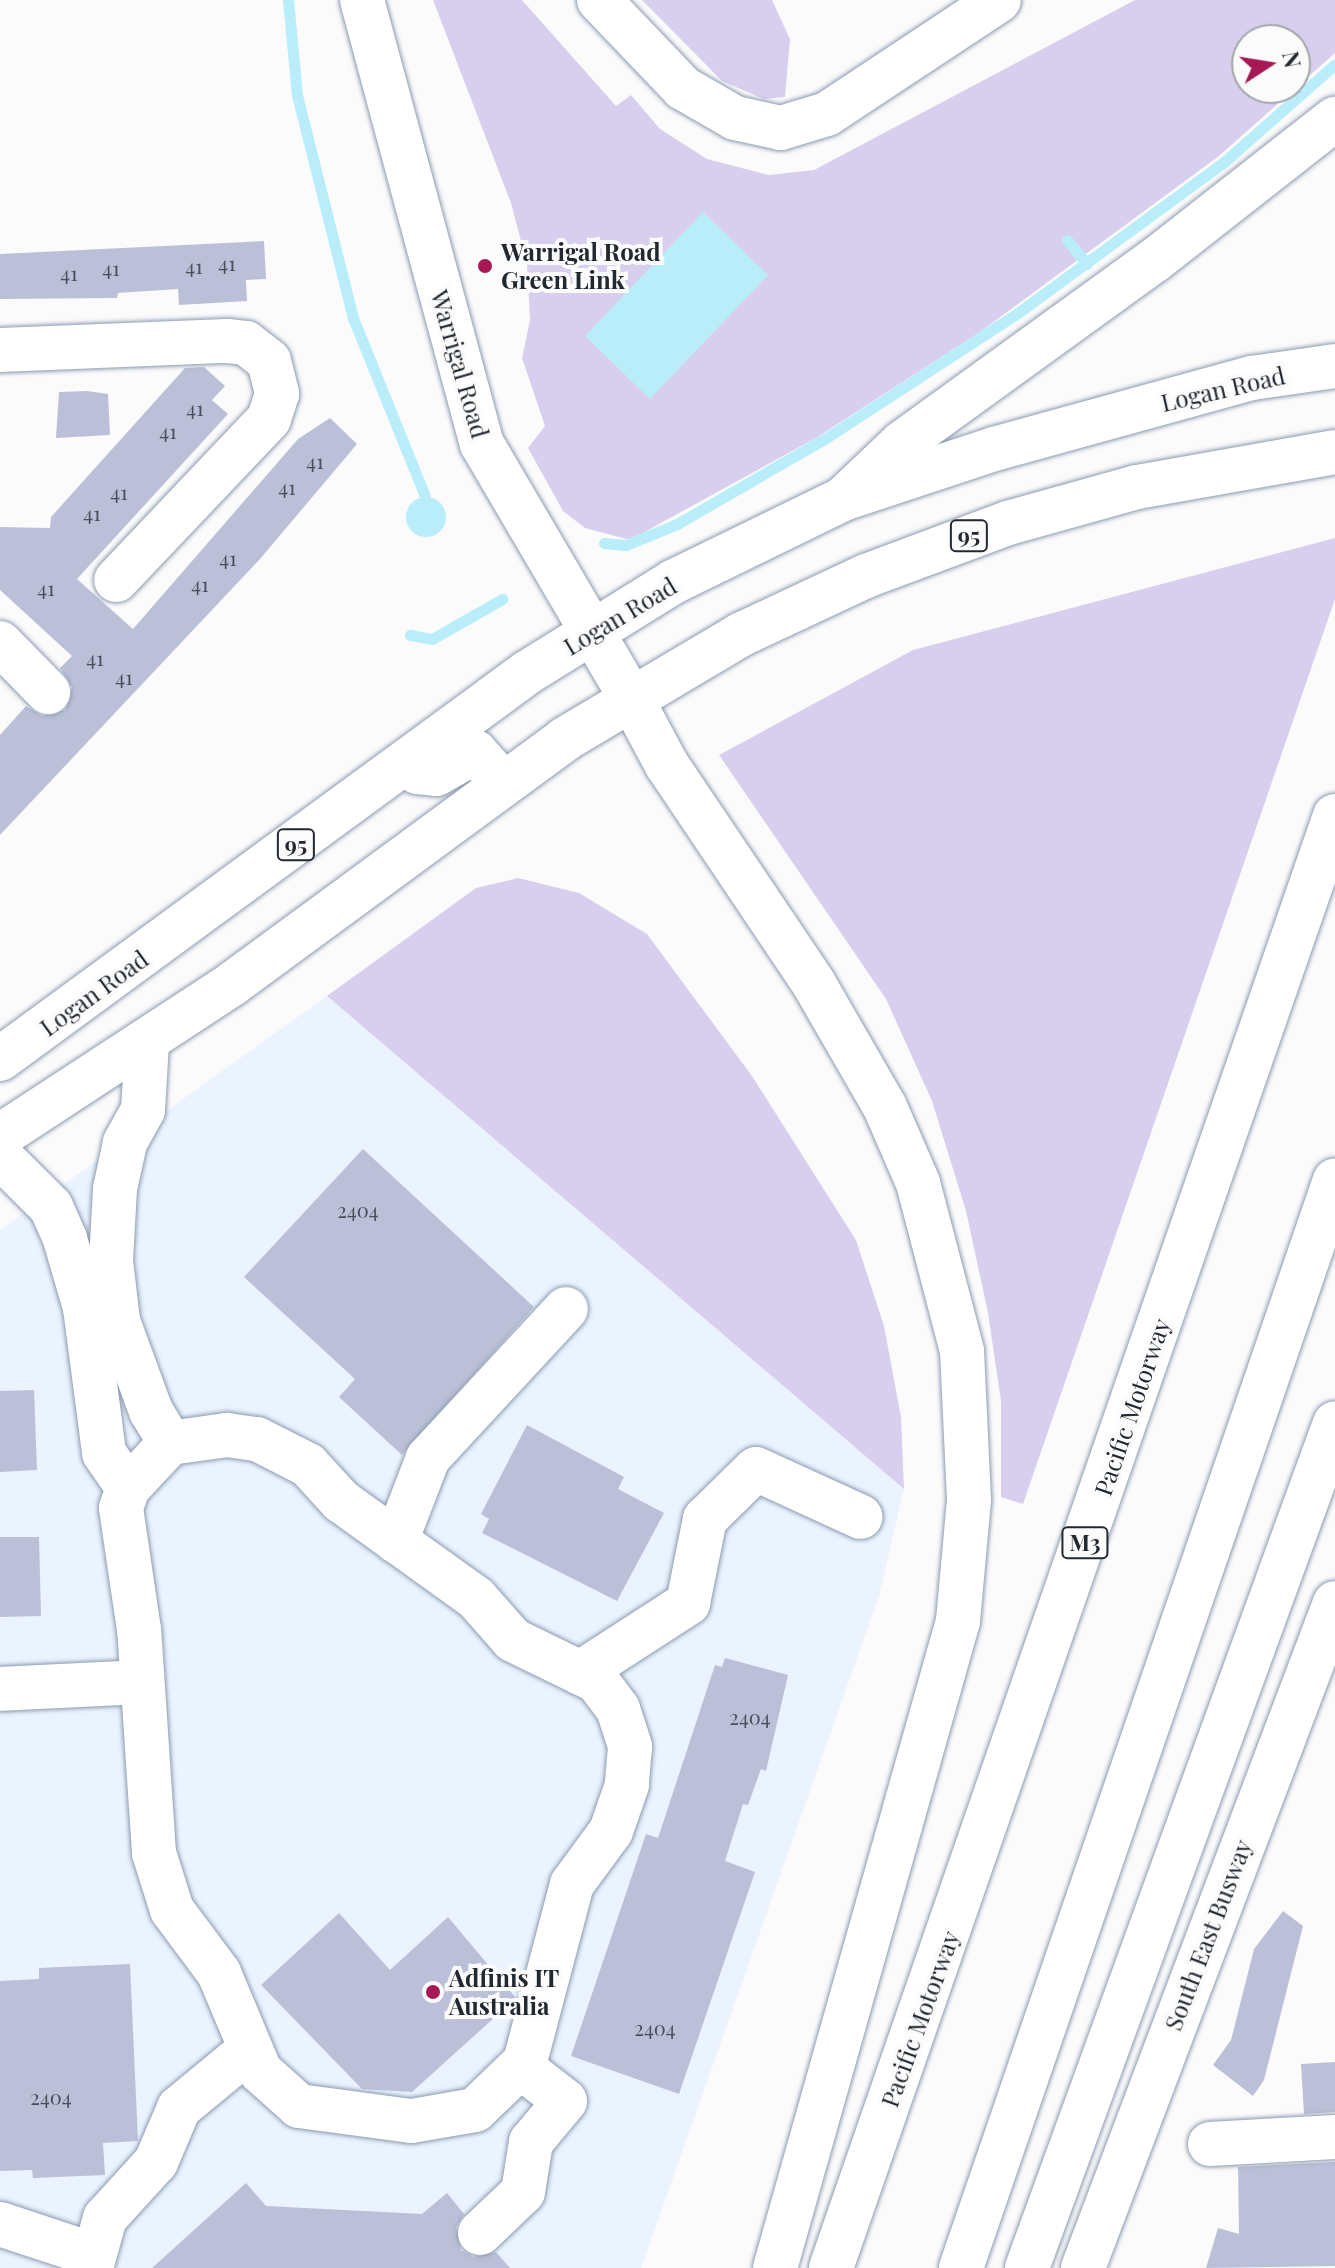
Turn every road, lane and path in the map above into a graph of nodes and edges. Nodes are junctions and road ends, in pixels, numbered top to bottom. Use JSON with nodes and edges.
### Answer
{"nodes":[{"id":1,"x":362,"y":0,"type":"edge"},
{"id":2,"x":599,"y":0,"type":"edge"},
{"id":3,"x":999,"y":0,"type":"edge"},
{"id":4,"x":1335,"y":119,"type":"edge"},
{"id":5,"x":0,"y":350,"type":"edge"},
{"id":6,"x":1335,"y":366,"type":"edge"},
{"id":7,"x":1335,"y":452,"type":"edge"},
{"id":8,"x":843,"y":499,"type":"junction"},
{"id":9,"x":116,"y":580,"type":"dead end"},
{"id":10,"x":592,"y":630,"type":"junction"},
{"id":11,"x":0,"y":643,"type":"edge"},
{"id":12,"x":48,"y":692,"type":"dead end"},
{"id":13,"x":631,"y":698,"type":"junction"},
{"id":14,"x":395,"y":770,"type":"junction"},
{"id":15,"x":502,"y":782,"type":"junction"},
{"id":16,"x":1335,"y":816,"type":"edge"},
{"id":17,"x":147,"y":1043,"type":"junction"},
{"id":18,"x":0,"y":1059,"type":"edge"},
{"id":19,"x":0,"y":1136,"type":"edge"},
{"id":20,"x":0,"y":1156,"type":"edge"},
{"id":21,"x":1335,"y":1180,"type":"edge"},
{"id":22,"x":566,"y":1309,"type":"dead end"},
{"id":23,"x":1335,"y":1423,"type":"edge"},
{"id":24,"x":170,"y":1443,"type":"junction"},
{"id":25,"x":128,"y":1488,"type":"junction"},
{"id":26,"x":861,"y":1517,"type":"dead end"},
{"id":27,"x":396,"y":1541,"type":"junction"},
{"id":28,"x":1335,"y":1603,"type":"edge"},
{"id":29,"x":580,"y":1673,"type":"junction"},
{"id":30,"x":141,"y":1682,"type":"junction"},
{"id":31,"x":0,"y":1689,"type":"edge"},
{"id":32,"x":249,"y":2050,"type":"junction"},
{"id":33,"x":521,"y":2067,"type":"junction"},
{"id":34,"x":1335,"y":2137,"type":"edge"},
{"id":35,"x":1210,"y":2144,"type":"dead end"},
{"id":36,"x":0,"y":2224,"type":"edge"},
{"id":37,"x":480,"y":2233,"type":"dead end"},
{"id":38,"x":93,"y":2262,"type":"edge"},
{"id":39,"x":775,"y":2268,"type":"edge"},
{"id":40,"x":831,"y":2268,"type":"edge"},
{"id":41,"x":961,"y":2268,"type":"edge"},
{"id":42,"x":1027,"y":2268,"type":"edge"},
{"id":43,"x":1083,"y":2268,"type":"edge"}],
"edges":[{"from":1,"to":10,"type":"main road","name":"Warrigal Road"},
{"from":2,"to":3,"type":"main road"},
{"from":4,"to":8,"type":"main road"},
{"from":5,"to":9,"type":"main road"},
{"from":6,"to":8,"type":"main road","name":"Logan Road","number":"95"},
{"from":7,"to":13,"type":"main road","number":"95"},
{"from":8,"to":10,"type":"main road","name":"Logan Road","number":"95"},
{"from":10,"to":13,"type":"main road","name":"Warrigal Road"},
{"from":10,"to":14,"type":"main road","name":"Logan Road","number":"95"},
{"from":11,"to":12,"type":"main road"},
{"from":13,"to":15,"type":"main road","number":"95"},
{"from":13,"to":39,"type":"main road","name":"Warrigal Road"},
{"from":14,"to":15,"type":"main road"},
{"from":14,"to":18,"type":"main road","name":"Logan Road","number":"95"},
{"from":15,"to":17,"type":"main road","number":"95"},
{"from":16,"to":40,"type":"main road","name":"Pacific Motorway","number":"M3"},
{"from":17,"to":19,"type":"main road","number":"95"},
{"from":17,"to":24,"type":"main road"},
{"from":20,"to":25,"type":"main road"},
{"from":21,"to":41,"type":"main road"},
{"from":22,"to":27,"type":"main road"},
{"from":23,"to":42,"type":"main road"},
{"from":24,"to":25,"type":"main road"},
{"from":24,"to":27,"type":"main road"},
{"from":25,"to":30,"type":"main road"},
{"from":26,"to":29,"type":"main road"},
{"from":27,"to":29,"type":"main road"},
{"from":28,"to":43,"type":"main road","name":"South East Busway"},
{"from":29,"to":33,"type":"main road"},
{"from":30,"to":31,"type":"main road"},
{"from":30,"to":32,"type":"main road"},
{"from":32,"to":33,"type":"main road"},
{"from":32,"to":38,"type":"main road"},
{"from":33,"to":37,"type":"main road"},
{"from":34,"to":35,"type":"main road"},
{"from":36,"to":38,"type":"main road"}]}
